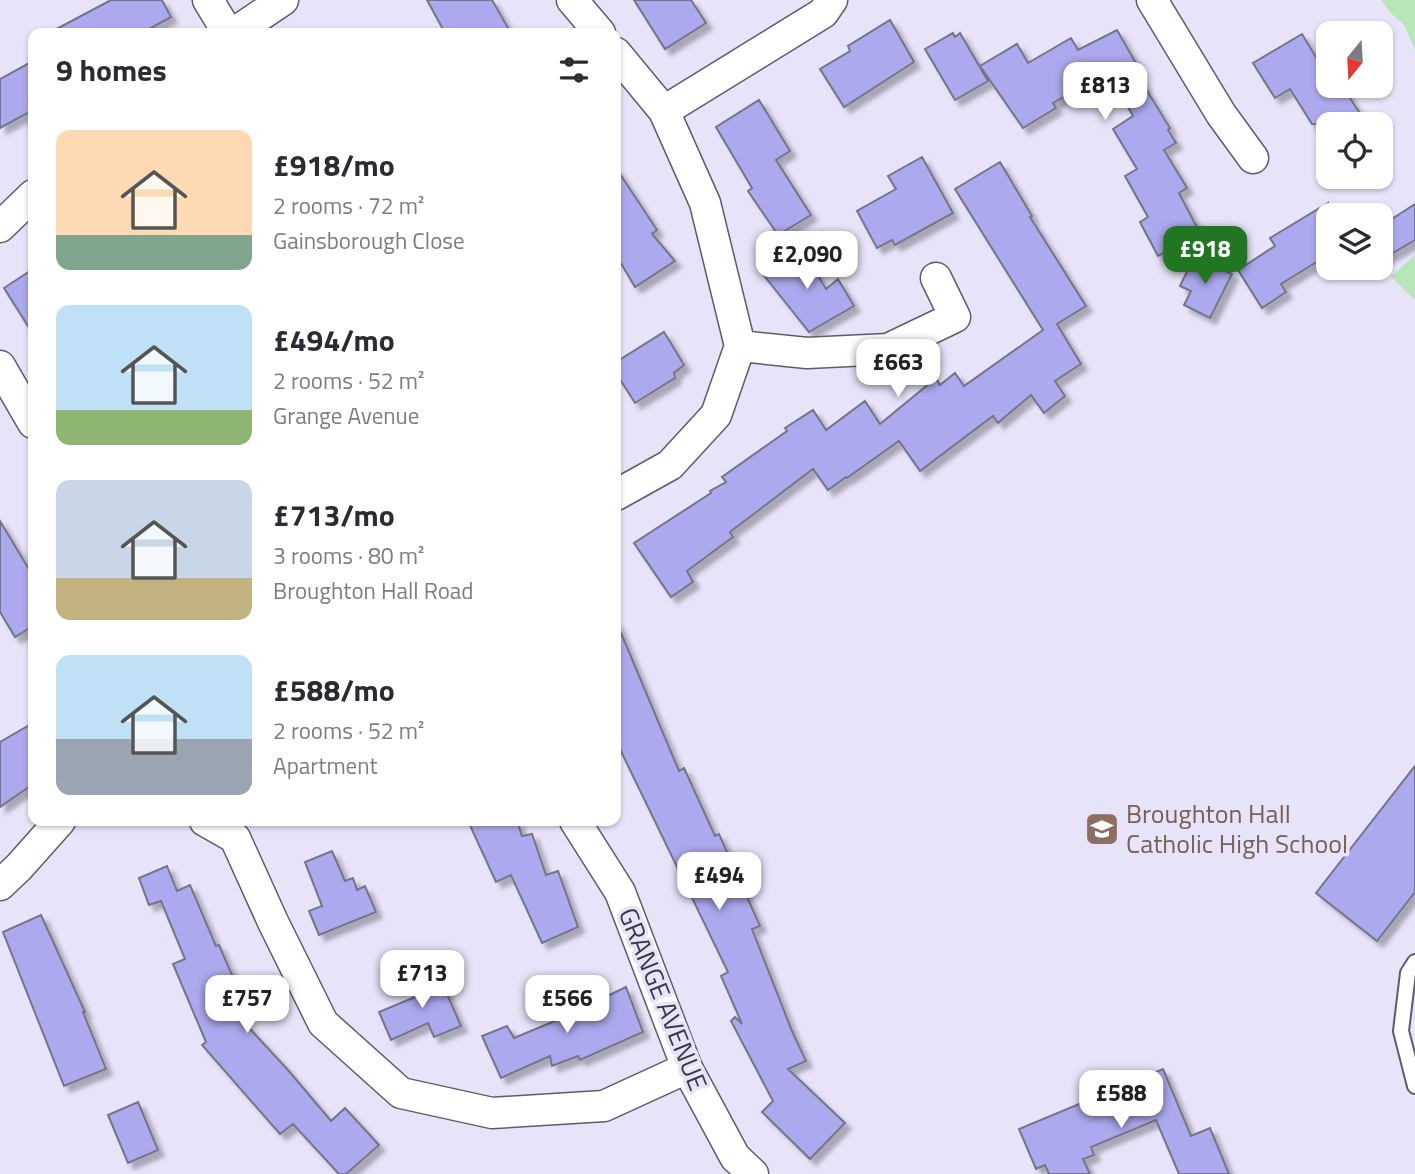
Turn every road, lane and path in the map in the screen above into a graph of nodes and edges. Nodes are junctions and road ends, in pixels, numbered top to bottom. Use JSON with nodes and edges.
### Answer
{"nodes":[{"id":1,"x":208,"y":0,"type":"edge"},
{"id":2,"x":283,"y":0,"type":"edge"},
{"id":3,"x":572,"y":0,"type":"edge"},
{"id":4,"x":832,"y":0,"type":"edge"},
{"id":5,"x":1152,"y":0,"type":"edge"},
{"id":6,"x":225,"y":28,"type":"edge"},
{"id":7,"x":241,"y":28,"type":"edge"},
{"id":8,"x":596,"y":28,"type":"edge"},
{"id":9,"x":621,"y":59,"type":"edge"},
{"id":10,"x":664,"y":111,"type":"junction"},
{"id":11,"x":1253,"y":158,"type":"dead end"},
{"id":12,"x":28,"y":200,"type":"edge"},
{"id":13,"x":0,"y":227,"type":"edge"},
{"id":14,"x":936,"y":278,"type":"dead end"},
{"id":15,"x":740,"y":346,"type":"junction"},
{"id":16,"x":0,"y":366,"type":"edge"},
{"id":17,"x":28,"y":414,"type":"edge"},
{"id":18,"x":621,"y":492,"type":"edge"},
{"id":19,"x":56,"y":826,"type":"edge"},
{"id":20,"x":214,"y":826,"type":"edge"},
{"id":21,"x":578,"y":826,"type":"edge"},
{"id":22,"x":0,"y":885,"type":"edge"},
{"id":23,"x":1415,"y":962,"type":"edge"},
{"id":24,"x":687,"y":1068,"type":"junction"},
{"id":25,"x":1415,"y":1086,"type":"edge"},
{"id":26,"x":753,"y":1174,"type":"edge"}],
"edges":[{"from":1,"to":6,"type":"street"},
{"from":2,"to":7,"type":"street"},
{"from":3,"to":8,"type":"street"},
{"from":4,"to":10,"type":"street"},
{"from":5,"to":11,"type":"street"},
{"from":9,"to":10,"type":"street"},
{"from":10,"to":15,"type":"street"},
{"from":12,"to":13,"type":"street"},
{"from":14,"to":15,"type":"street"},
{"from":15,"to":18,"type":"street"},
{"from":16,"to":17,"type":"street"},
{"from":19,"to":22,"type":"street"},
{"from":20,"to":24,"type":"street"},
{"from":21,"to":24,"type":"street","name":"GRANGE AVENUE"},
{"from":23,"to":25,"type":"lane"},
{"from":24,"to":26,"type":"street","name":"GRANGE AVENUE"}]}
